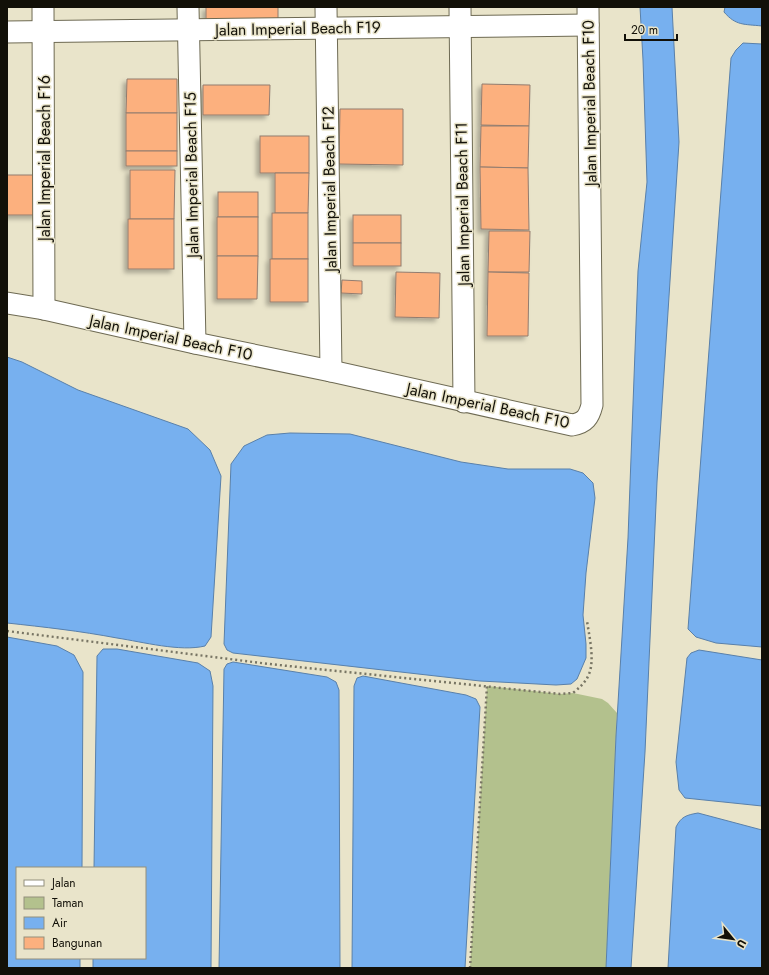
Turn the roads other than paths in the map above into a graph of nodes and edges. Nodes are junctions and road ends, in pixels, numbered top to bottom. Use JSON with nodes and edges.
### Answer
{"nodes":[{"id":1,"x":43,"y":7,"type":"edge"},
{"id":2,"x":188,"y":7,"type":"edge"},
{"id":3,"x":326,"y":7,"type":"edge"},
{"id":4,"x":588,"y":16,"type":"edge"},
{"id":5,"x":460,"y":17,"type":"edge"},
{"id":6,"x":327,"y":28,"type":"junction"},
{"id":7,"x":188,"y":30,"type":"junction"},
{"id":8,"x":44,"y":31,"type":"junction"},
{"id":9,"x":7,"y":32,"type":"edge"},
{"id":10,"x":7,"y":303,"type":"edge"},
{"id":11,"x":44,"y":309,"type":"junction"},
{"id":12,"x":196,"y":343,"type":"junction"},
{"id":13,"x":331,"y":371,"type":"junction"},
{"id":14,"x":464,"y":402,"type":"junction"}],
"edges":[{"from":1,"to":8,"type":"street","name":"Jalan Imperial Beach F16"},
{"from":2,"to":7,"type":"street","name":"Jalan Imperial Beach F15"},
{"from":3,"to":6,"type":"street","name":"Jalan Imperial Beach F12"},
{"from":4,"to":5,"type":"street","name":"Jalan Imperial Beach F19"},
{"from":4,"to":14,"type":"street","name":"Jalan Imperial Beach F10"},
{"from":5,"to":6,"type":"street","name":"Jalan Imperial Beach F19"},
{"from":5,"to":14,"type":"street","name":"Jalan Imperial Beach F11"},
{"from":6,"to":7,"type":"street","name":"Jalan Imperial Beach F19"},
{"from":6,"to":13,"type":"street","name":"Jalan Imperial Beach F12"},
{"from":7,"to":8,"type":"street","name":"Jalan Imperial Beach F19"},
{"from":7,"to":12,"type":"street","name":"Jalan Imperial Beach F15"},
{"from":8,"to":9,"type":"street","name":"Jalan Imperial Beach F19"},
{"from":8,"to":11,"type":"street","name":"Jalan Imperial Beach F16"},
{"from":10,"to":11,"type":"street","name":"Jalan Imperial Beach F10"},
{"from":11,"to":12,"type":"street","name":"Jalan Imperial Beach F10"},
{"from":12,"to":13,"type":"street","name":"Jalan Imperial Beach F10"},
{"from":13,"to":14,"type":"street","name":"Jalan Imperial Beach F10"}]}
